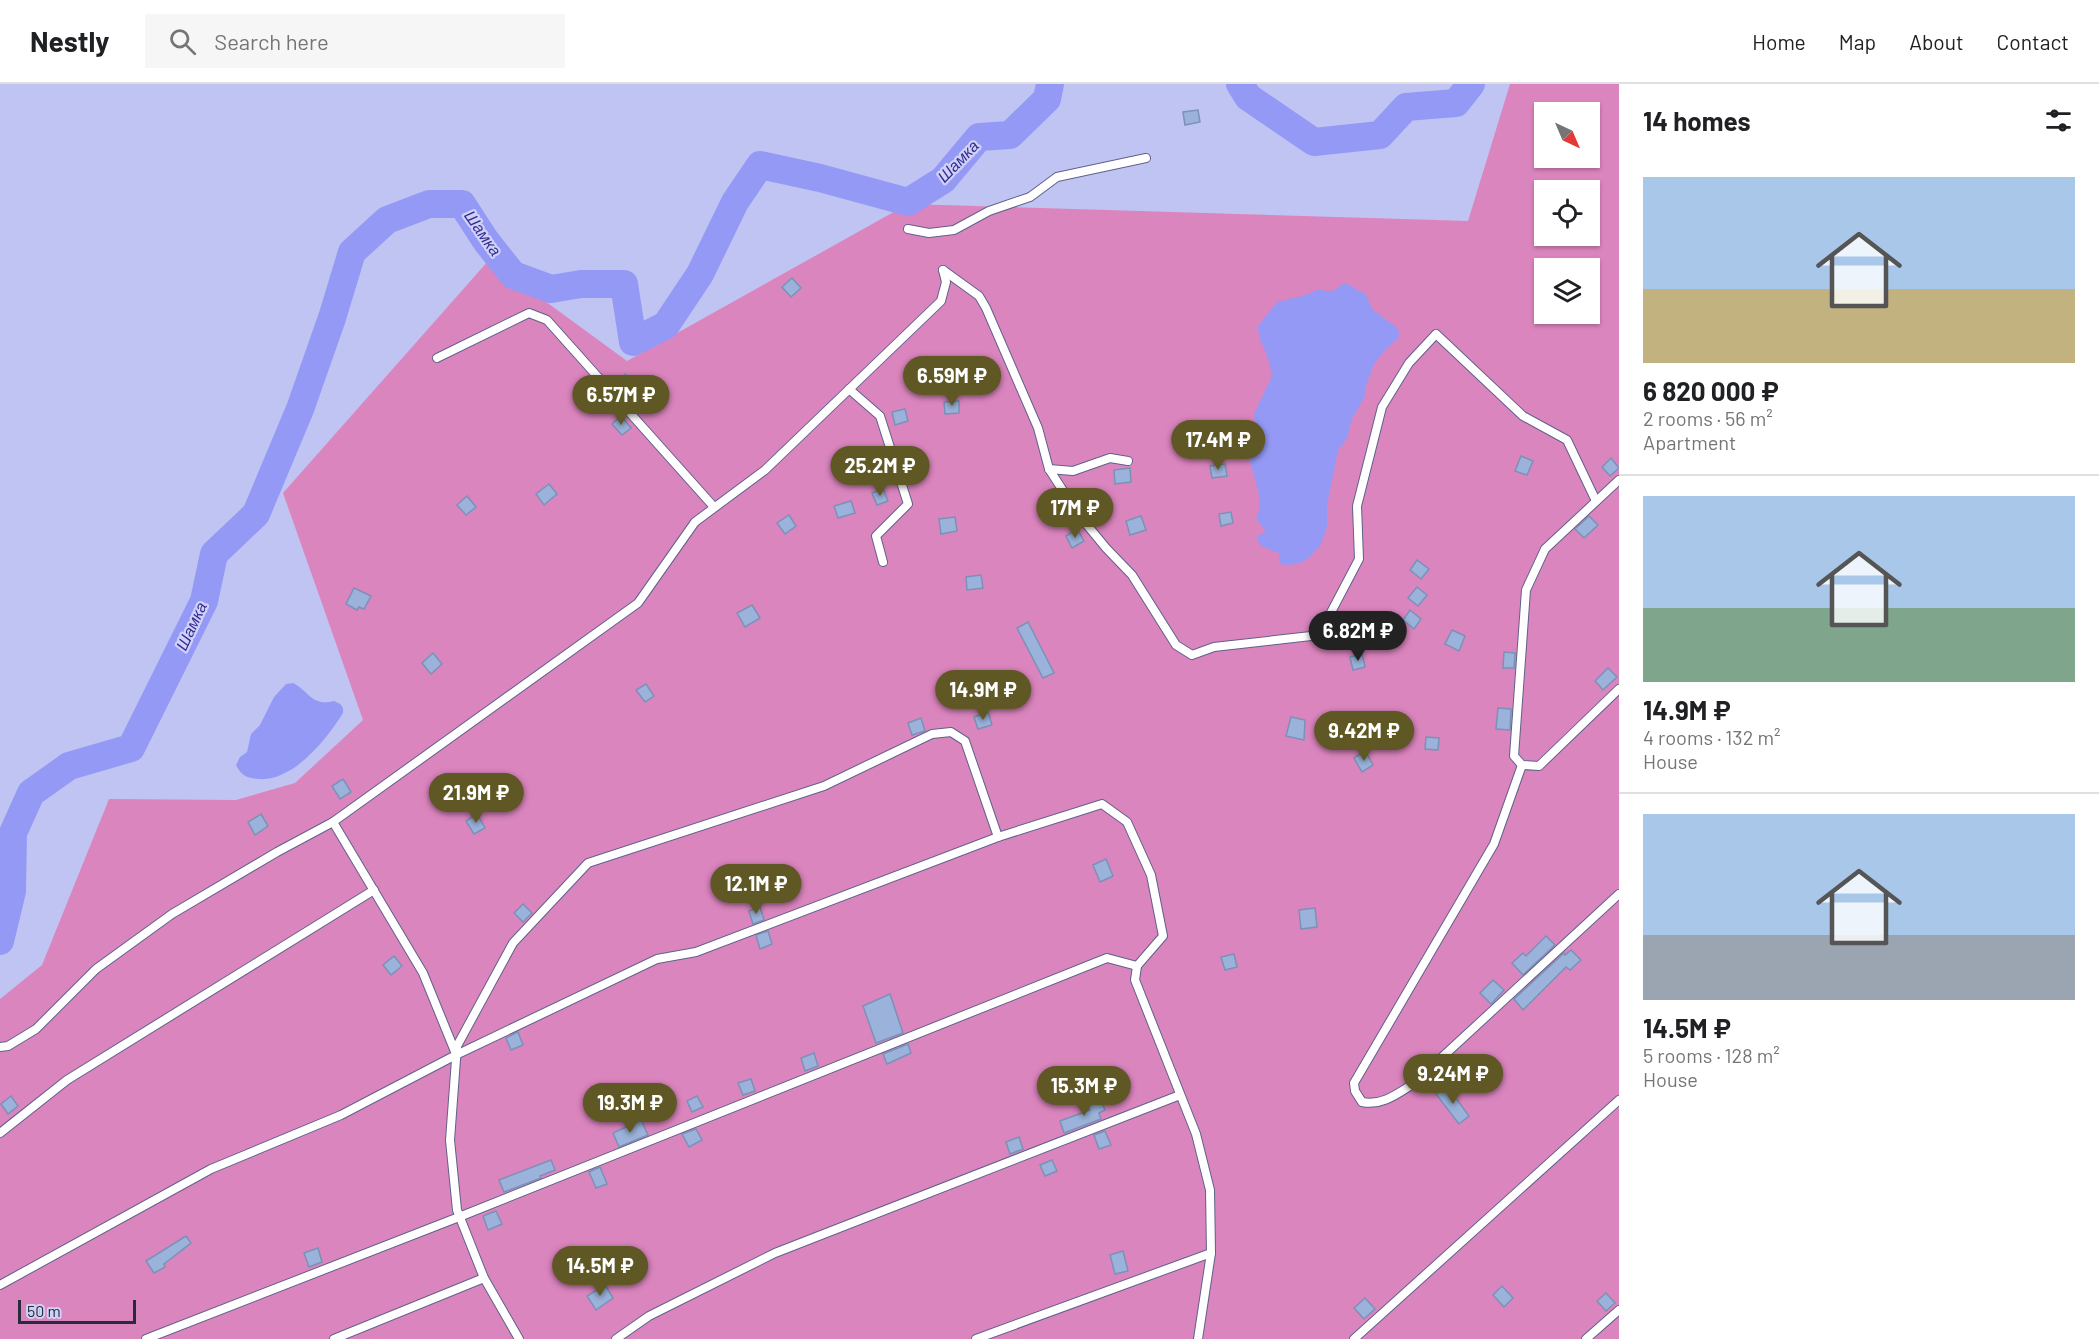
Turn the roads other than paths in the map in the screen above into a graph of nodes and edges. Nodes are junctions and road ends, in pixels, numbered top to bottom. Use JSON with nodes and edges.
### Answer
{"nodes":[{"id":1,"x":1146,"y":158,"type":"dead end"},
{"id":2,"x":908,"y":229,"type":"dead end"},
{"id":3,"x":437,"y":358,"type":"dead end"},
{"id":4,"x":849,"y":388,"type":"junction"},
{"id":5,"x":1128,"y":461,"type":"dead end"},
{"id":6,"x":1049,"y":469,"type":"junction"},
{"id":7,"x":1619,"y":480,"type":"edge"},
{"id":8,"x":1596,"y":501,"type":"junction"},
{"id":9,"x":714,"y":507,"type":"junction"},
{"id":10,"x":884,"y":562,"type":"dead end"},
{"id":11,"x":1619,"y":688,"type":"edge"},
{"id":12,"x":1522,"y":765,"type":"junction"},
{"id":13,"x":333,"y":822,"type":"junction"},
{"id":14,"x":998,"y":837,"type":"junction"},
{"id":15,"x":374,"y":890,"type":"junction"},
{"id":16,"x":1619,"y":894,"type":"edge"},
{"id":17,"x":1137,"y":966,"type":"junction"},
{"id":18,"x":0,"y":1047,"type":"edge"},
{"id":19,"x":456,"y":1055,"type":"junction"},
{"id":20,"x":1180,"y":1095,"type":"junction"},
{"id":21,"x":1619,"y":1100,"type":"edge"},
{"id":22,"x":0,"y":1133,"type":"edge"},
{"id":23,"x":459,"y":1216,"type":"junction"},
{"id":24,"x":1211,"y":1253,"type":"junction"},
{"id":25,"x":483,"y":1278,"type":"junction"},
{"id":26,"x":0,"y":1285,"type":"edge"},
{"id":27,"x":1619,"y":1310,"type":"edge"},
{"id":28,"x":146,"y":1339,"type":"edge"},
{"id":29,"x":334,"y":1339,"type":"edge"},
{"id":30,"x":519,"y":1339,"type":"edge"},
{"id":31,"x":616,"y":1339,"type":"edge"},
{"id":32,"x":976,"y":1339,"type":"edge"},
{"id":33,"x":1198,"y":1339,"type":"edge"},
{"id":34,"x":1354,"y":1339,"type":"edge"},
{"id":35,"x":1586,"y":1339,"type":"edge"}],
"edges":[{"from":1,"to":2,"type":"lane"},
{"from":3,"to":9,"type":"lane"},
{"from":4,"to":6,"type":"lane"},
{"from":4,"to":9,"type":"lane"},
{"from":4,"to":10,"type":"lane"},
{"from":5,"to":6,"type":"lane"},
{"from":6,"to":8,"type":"lane"},
{"from":7,"to":8,"type":"lane"},
{"from":8,"to":12,"type":"lane"},
{"from":9,"to":13,"type":"lane"},
{"from":11,"to":12,"type":"lane"},
{"from":12,"to":16,"type":"lane"},
{"from":13,"to":15,"type":"lane"},
{"from":13,"to":18,"type":"lane"},
{"from":14,"to":17,"type":"lane"},
{"from":14,"to":19,"type":"lane"},
{"from":14,"to":19,"type":"lane"},
{"from":15,"to":19,"type":"lane"},
{"from":15,"to":22,"type":"lane"},
{"from":17,"to":20,"type":"lane"},
{"from":17,"to":23,"type":"lane"},
{"from":19,"to":23,"type":"lane"},
{"from":19,"to":26,"type":"lane"},
{"from":20,"to":24,"type":"lane"},
{"from":20,"to":31,"type":"lane"},
{"from":21,"to":34,"type":"lane"},
{"from":23,"to":25,"type":"lane"},
{"from":23,"to":28,"type":"lane"},
{"from":24,"to":32,"type":"lane"},
{"from":24,"to":33,"type":"lane"},
{"from":25,"to":29,"type":"lane"},
{"from":25,"to":30,"type":"lane"},
{"from":27,"to":35,"type":"lane"}]}
